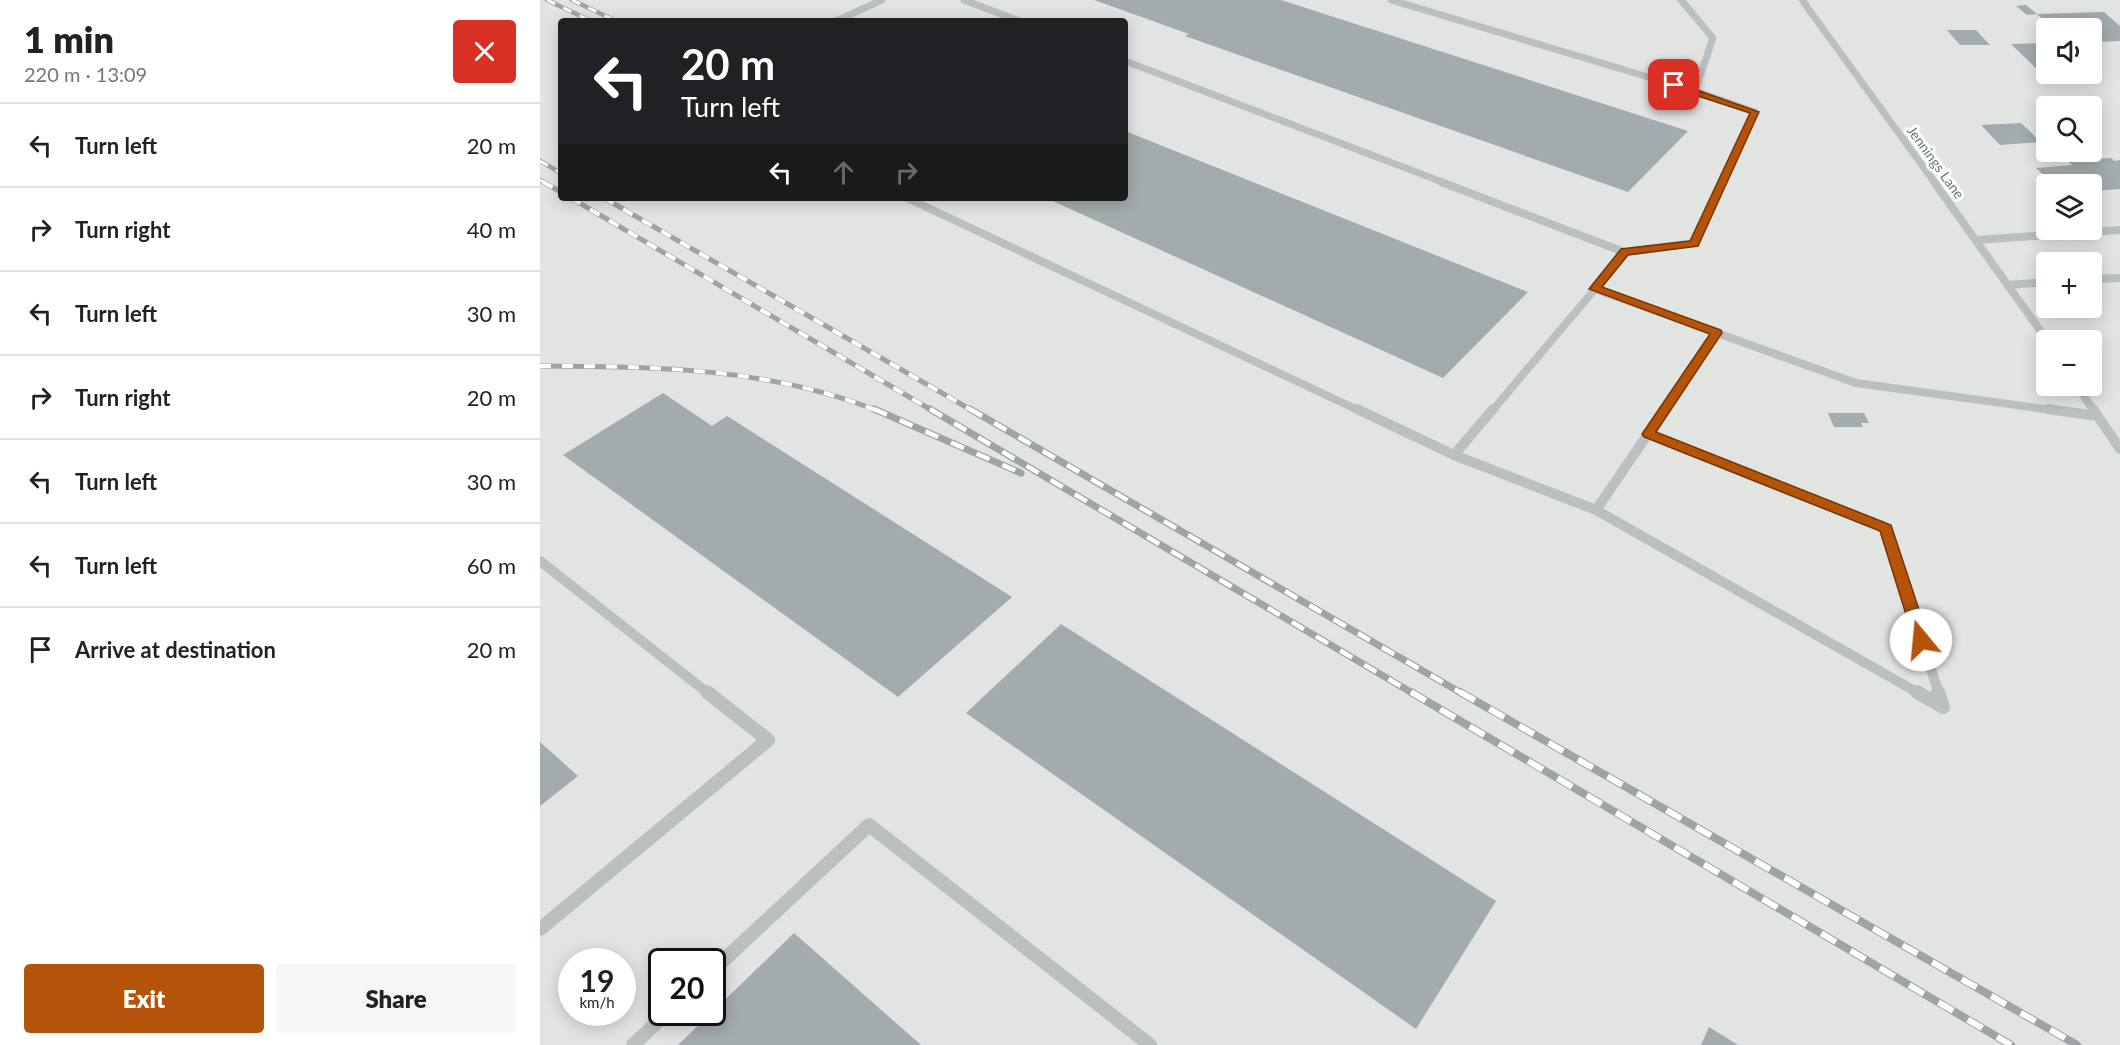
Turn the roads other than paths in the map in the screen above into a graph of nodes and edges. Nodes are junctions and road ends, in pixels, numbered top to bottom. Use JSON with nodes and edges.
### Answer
{"nodes":[{"id":1,"x":882,"y":0,"type":"edge"},
{"id":2,"x":964,"y":0,"type":"edge"},
{"id":3,"x":1391,"y":0,"type":"edge"},
{"id":4,"x":1681,"y":0,"type":"edge"},
{"id":5,"x":1802,"y":0,"type":"edge"},
{"id":6,"x":843,"y":18,"type":"edge"},
{"id":7,"x":1011,"y":18,"type":"edge"},
{"id":8,"x":1128,"y":62,"type":"edge"},
{"id":9,"x":1695,"y":92,"type":"junction"},
{"id":10,"x":913,"y":201,"type":"edge"},
{"id":11,"x":2120,"y":230,"type":"edge"},
{"id":12,"x":1977,"y":240,"type":"junction"},
{"id":13,"x":1624,"y":252,"type":"junction"},
{"id":14,"x":2120,"y":278,"type":"edge"},
{"id":15,"x":2102,"y":279,"type":"edge"},
{"id":16,"x":2036,"y":283,"type":"edge"},
{"id":17,"x":2009,"y":285,"type":"junction"},
{"id":18,"x":1595,"y":289,"type":"junction"},
{"id":19,"x":2040,"y":330,"type":"edge"},
{"id":20,"x":1717,"y":333,"type":"junction"},
{"id":21,"x":2084,"y":396,"type":"edge"},
{"id":22,"x":2097,"y":416,"type":"junction"},
{"id":23,"x":1648,"y":434,"type":"junction"},
{"id":24,"x":2120,"y":449,"type":"edge"},
{"id":25,"x":1454,"y":455,"type":"junction"},
{"id":26,"x":1596,"y":510,"type":"junction"},
{"id":27,"x":540,"y":561,"type":"edge"},
{"id":28,"x":540,"y":928,"type":"edge"},
{"id":29,"x":726,"y":958,"type":"edge"},
{"id":30,"x":653,"y":1026,"type":"edge"},
{"id":31,"x":633,"y":1045,"type":"edge"},
{"id":32,"x":1150,"y":1045,"type":"edge"}],
"edges":[{"from":1,"to":6,"type":"street"},
{"from":2,"to":7,"type":"street"},
{"from":3,"to":9,"type":"street"},
{"from":4,"to":9,"type":"street"},
{"from":5,"to":12,"type":"street","name":"Jennings Lane"},
{"from":8,"to":13,"type":"street"},
{"from":9,"to":13,"type":"street"},
{"from":10,"to":25,"type":"street"},
{"from":11,"to":12,"type":"street"},
{"from":12,"to":17,"type":"street","name":"Jennings Lane"},
{"from":13,"to":18,"type":"street"},
{"from":14,"to":15,"type":"street"},
{"from":16,"to":17,"type":"street"},
{"from":17,"to":19,"type":"street","name":"Jennings Lane"},
{"from":18,"to":20,"type":"street"},
{"from":18,"to":25,"type":"street"},
{"from":20,"to":22,"type":"street"},
{"from":20,"to":23,"type":"street"},
{"from":21,"to":22,"type":"street"},
{"from":22,"to":24,"type":"street"},
{"from":23,"to":26,"type":"street"},
{"from":23,"to":26,"type":"street"},
{"from":25,"to":26,"type":"street"},
{"from":27,"to":28,"type":"street"},
{"from":29,"to":32,"type":"street"},
{"from":30,"to":31,"type":"street"}]}
